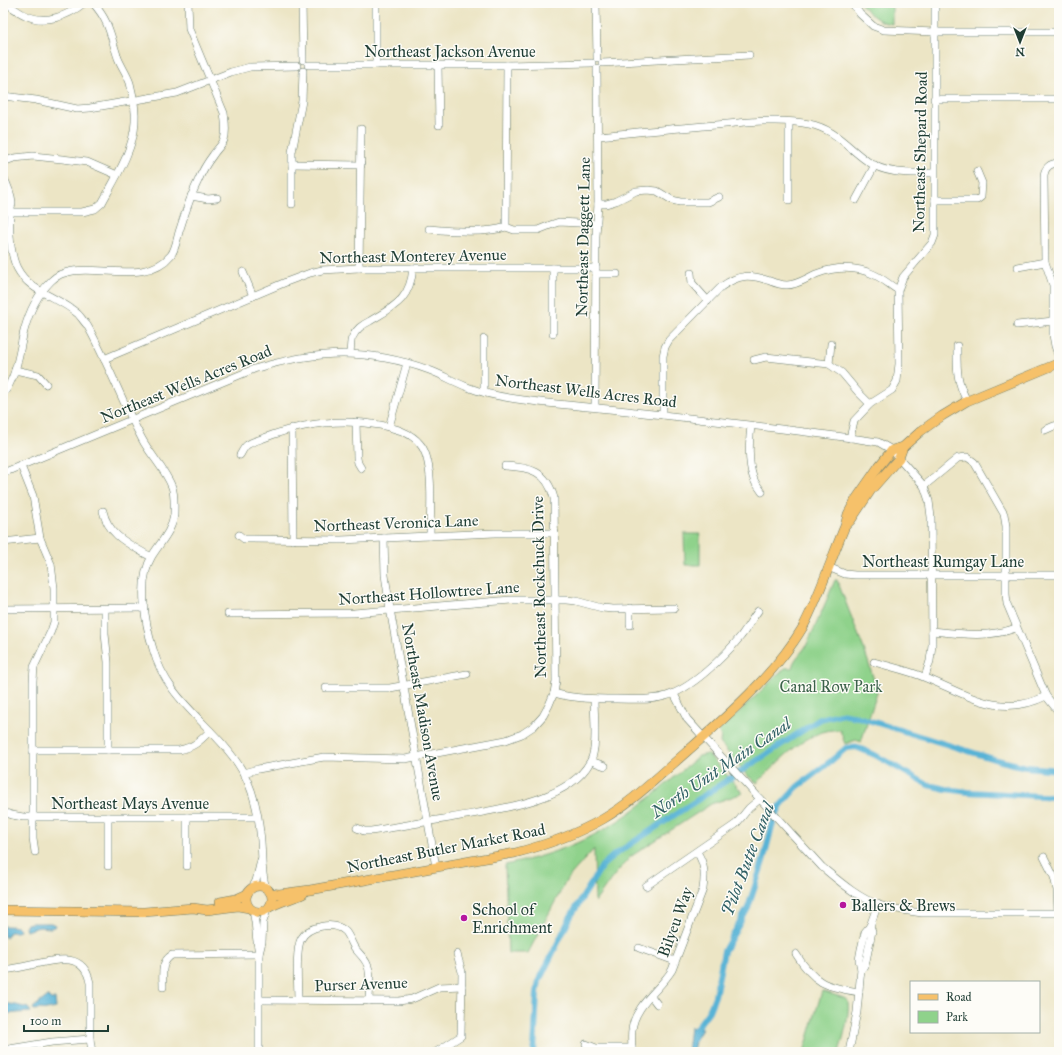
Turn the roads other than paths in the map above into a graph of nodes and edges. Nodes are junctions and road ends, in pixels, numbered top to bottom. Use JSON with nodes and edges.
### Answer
{"nodes":[{"id":1,"x":6,"y":3,"type":"edge"},
{"id":2,"x":84,"y":3,"type":"edge"},
{"id":3,"x":93,"y":3,"type":"edge"},
{"id":4,"x":188,"y":3,"type":"edge"},
{"id":5,"x":302,"y":3,"type":"edge"},
{"id":6,"x":376,"y":3,"type":"edge"},
{"id":7,"x":596,"y":3,"type":"edge"},
{"id":8,"x":852,"y":3,"type":"edge"},
{"id":9,"x":935,"y":3,"type":"edge"},
{"id":10,"x":14,"y":5,"type":"edge"},
{"id":11,"x":935,"y":32,"type":"junction"},
{"id":12,"x":1059,"y":32,"type":"edge"},
{"id":13,"x":749,"y":55,"type":"dead end"},
{"id":14,"x":597,"y":63,"type":"junction"},
{"id":15,"x":376,"y":65,"type":"junction"},
{"id":16,"x":438,"y":65,"type":"junction"},
{"id":17,"x":507,"y":65,"type":"junction"},
{"id":18,"x":303,"y":66,"type":"junction"},
{"id":19,"x":210,"y":80,"type":"junction"},
{"id":20,"x":3,"y":96,"type":"edge"},
{"id":21,"x":934,"y":99,"type":"junction"},
{"id":22,"x":1059,"y":99,"type":"edge"},
{"id":23,"x":134,"y":101,"type":"junction"},
{"id":24,"x":789,"y":122,"type":"junction"},
{"id":25,"x":439,"y":126,"type":"dead end"},
{"id":26,"x":361,"y":129,"type":"dead end"},
{"id":27,"x":598,"y":136,"type":"junction"},
{"id":28,"x":3,"y":162,"type":"edge"},
{"id":29,"x":1059,"y":163,"type":"edge"},
{"id":30,"x":292,"y":164,"type":"junction"},
{"id":31,"x":361,"y":165,"type":"junction"},
{"id":32,"x":874,"y":165,"type":"junction"},
{"id":33,"x":977,"y":171,"type":"dead end"},
{"id":34,"x":934,"y":173,"type":"junction"},
{"id":35,"x":117,"y":175,"type":"junction"},
{"id":36,"x":3,"y":176,"type":"edge"},
{"id":37,"x":3,"y":194,"type":"edge"},
{"id":38,"x":191,"y":196,"type":"junction"},
{"id":39,"x":719,"y":197,"type":"dead end"},
{"id":40,"x":217,"y":198,"type":"dead end"},
{"id":41,"x":789,"y":200,"type":"dead end"},
{"id":42,"x":856,"y":200,"type":"dead end"},
{"id":43,"x":935,"y":200,"type":"junction"},
{"id":44,"x":292,"y":204,"type":"dead end"},
{"id":45,"x":598,"y":204,"type":"junction"},
{"id":46,"x":10,"y":212,"type":"junction"},
{"id":47,"x":597,"y":224,"type":"junction"},
{"id":48,"x":506,"y":227,"type":"junction"},
{"id":49,"x":429,"y":228,"type":"dead end"},
{"id":50,"x":1045,"y":262,"type":"junction"},
{"id":51,"x":1018,"y":267,"type":"dead end"},
{"id":52,"x":359,"y":268,"type":"junction"},
{"id":53,"x":413,"y":268,"type":"junction"},
{"id":54,"x":553,"y":268,"type":"junction"},
{"id":55,"x":596,"y":271,"type":"junction"},
{"id":56,"x":243,"y":272,"type":"dead end"},
{"id":57,"x":691,"y":273,"type":"dead end"},
{"id":58,"x":617,"y":274,"type":"dead end"},
{"id":59,"x":898,"y":290,"type":"junction"},
{"id":60,"x":40,"y":292,"type":"junction"},
{"id":61,"x":253,"y":296,"type":"junction"},
{"id":62,"x":708,"y":301,"type":"junction"},
{"id":63,"x":1053,"y":321,"type":"junction"},
{"id":64,"x":1017,"y":325,"type":"dead end"},
{"id":65,"x":553,"y":333,"type":"dead end"},
{"id":66,"x":484,"y":339,"type":"dead end"},
{"id":67,"x":830,"y":344,"type":"dead end"},
{"id":68,"x":957,"y":346,"type":"dead end"},
{"id":69,"x":350,"y":353,"type":"junction"},
{"id":70,"x":1059,"y":358,"type":"edge"},
{"id":71,"x":104,"y":359,"type":"junction"},
{"id":72,"x":754,"y":360,"type":"dead end"},
{"id":73,"x":407,"y":363,"type":"junction"},
{"id":74,"x":1059,"y":363,"type":"edge"},
{"id":75,"x":829,"y":364,"type":"junction"},
{"id":76,"x":15,"y":370,"type":"junction"},
{"id":77,"x":46,"y":384,"type":"dead end"},
{"id":78,"x":484,"y":392,"type":"junction"},
{"id":79,"x":3,"y":394,"type":"edge"},
{"id":80,"x":968,"y":401,"type":"junction"},
{"id":81,"x":870,"y":404,"type":"junction"},
{"id":82,"x":595,"y":408,"type":"junction"},
{"id":83,"x":663,"y":415,"type":"junction"},
{"id":84,"x":132,"y":420,"type":"junction"},
{"id":85,"x":356,"y":422,"type":"junction"},
{"id":86,"x":751,"y":426,"type":"junction"},
{"id":87,"x":1059,"y":426,"type":"edge"},
{"id":88,"x":389,"y":427,"type":"junction"},
{"id":89,"x":292,"y":428,"type":"junction"},
{"id":90,"x":1045,"y":430,"type":"dead end"},
{"id":91,"x":850,"y":438,"type":"junction"},
{"id":92,"x":903,"y":447,"type":"junction"},
{"id":93,"x":892,"y":450,"type":"junction"},
{"id":94,"x":240,"y":455,"type":"dead end"},
{"id":95,"x":899,"y":458,"type":"junction"},
{"id":96,"x":21,"y":466,"type":"junction"},
{"id":97,"x":505,"y":466,"type":"dead end"},
{"id":98,"x":361,"y":468,"type":"dead end"},
{"id":99,"x":3,"y":473,"type":"edge"},
{"id":100,"x":924,"y":486,"type":"junction"},
{"id":101,"x":762,"y":492,"type":"dead end"},
{"id":102,"x":103,"y":511,"type":"dead end"},
{"id":103,"x":848,"y":523,"type":"junction"},
{"id":104,"x":555,"y":533,"type":"junction"},
{"id":105,"x":239,"y":534,"type":"dead end"},
{"id":106,"x":430,"y":536,"type":"junction"},
{"id":107,"x":40,"y":538,"type":"junction"},
{"id":108,"x":384,"y":538,"type":"junction"},
{"id":109,"x":293,"y":540,"type":"junction"},
{"id":110,"x":3,"y":542,"type":"edge"},
{"id":111,"x":151,"y":558,"type":"junction"},
{"id":112,"x":828,"y":567,"type":"junction"},
{"id":113,"x":931,"y":575,"type":"junction"},
{"id":114,"x":1006,"y":575,"type":"junction"},
{"id":115,"x":1059,"y":575,"type":"edge"},
{"id":116,"x":556,"y":600,"type":"junction"},
{"id":117,"x":145,"y":608,"type":"junction"},
{"id":118,"x":630,"y":608,"type":"junction"},
{"id":119,"x":674,"y":608,"type":"dead end"},
{"id":120,"x":3,"y":609,"type":"edge"},
{"id":121,"x":55,"y":609,"type":"junction"},
{"id":122,"x":105,"y":609,"type":"junction"},
{"id":123,"x":390,"y":609,"type":"junction"},
{"id":124,"x":758,"y":611,"type":"dead end"},
{"id":125,"x":228,"y":614,"type":"dead end"},
{"id":126,"x":630,"y":625,"type":"dead end"},
{"id":127,"x":1016,"y":628,"type":"junction"},
{"id":128,"x":932,"y":631,"type":"junction"},
{"id":129,"x":874,"y":662,"type":"dead end"},
{"id":130,"x":467,"y":674,"type":"dead end"},
{"id":131,"x":925,"y":677,"type":"junction"},
{"id":132,"x":404,"y":686,"type":"junction"},
{"id":133,"x":326,"y":688,"type":"dead end"},
{"id":134,"x":554,"y":693,"type":"junction"},
{"id":135,"x":674,"y":694,"type":"junction"},
{"id":136,"x":1046,"y":696,"type":"junction"},
{"id":137,"x":594,"y":699,"type":"junction"},
{"id":138,"x":1058,"y":711,"type":"edge"},
{"id":139,"x":210,"y":731,"type":"junction"},
{"id":140,"x":703,"y":738,"type":"junction"},
{"id":141,"x":33,"y":750,"type":"junction"},
{"id":142,"x":108,"y":750,"type":"junction"},
{"id":143,"x":416,"y":756,"type":"junction"},
{"id":144,"x":591,"y":761,"type":"junction"},
{"id":145,"x":605,"y":766,"type":"dead end"},
{"id":146,"x":244,"y":773,"type":"junction"},
{"id":147,"x":760,"y":799,"type":"junction"},
{"id":148,"x":3,"y":812,"type":"edge"},
{"id":149,"x":258,"y":816,"type":"junction"},
{"id":150,"x":33,"y":817,"type":"junction"},
{"id":151,"x":108,"y":817,"type":"junction"},
{"id":152,"x":187,"y":817,"type":"junction"},
{"id":153,"x":428,"y":821,"type":"junction"},
{"id":154,"x":357,"y":828,"type":"dead end"},
{"id":155,"x":35,"y":852,"type":"dead end"},
{"id":156,"x":696,"y":852,"type":"junction"},
{"id":157,"x":1044,"y":857,"type":"dead end"},
{"id":158,"x":261,"y":860,"type":"junction"},
{"id":159,"x":108,"y":866,"type":"dead end"},
{"id":160,"x":187,"y":866,"type":"dead end"},
{"id":161,"x":436,"y":867,"type":"junction"},
{"id":162,"x":646,"y":886,"type":"dead end"},
{"id":163,"x":310,"y":890,"type":"junction"},
{"id":164,"x":250,"y":891,"type":"junction"},
{"id":165,"x":268,"y":891,"type":"junction"},
{"id":166,"x":878,"y":904,"type":"junction"},
{"id":167,"x":194,"y":908,"type":"junction"},
{"id":168,"x":268,"y":908,"type":"junction"},
{"id":169,"x":3,"y":910,"type":"edge"},
{"id":170,"x":251,"y":910,"type":"junction"},
{"id":171,"x":1058,"y":913,"type":"edge"},
{"id":172,"x":639,"y":948,"type":"dead end"},
{"id":173,"x":259,"y":954,"type":"junction"},
{"id":174,"x":457,"y":954,"type":"dead end"},
{"id":175,"x":796,"y":954,"type":"dead end"},
{"id":176,"x":675,"y":961,"type":"junction"},
{"id":177,"x":3,"y":970,"type":"edge"},
{"id":178,"x":462,"y":986,"type":"junction"},
{"id":179,"x":163,"y":987,"type":"dead end"},
{"id":180,"x":859,"y":992,"type":"junction"},
{"id":181,"x":651,"y":996,"type":"junction"},
{"id":182,"x":259,"y":1000,"type":"junction"},
{"id":183,"x":298,"y":1000,"type":"junction"},
{"id":184,"x":369,"y":1001,"type":"junction"},
{"id":185,"x":657,"y":1004,"type":"dead end"},
{"id":186,"x":90,"y":1039,"type":"junction"},
{"id":187,"x":586,"y":1044,"type":"dead end"},
{"id":188,"x":3,"y":1050,"type":"edge"},
{"id":189,"x":632,"y":1050,"type":"edge"},
{"id":190,"x":92,"y":1052,"type":"edge"},
{"id":191,"x":259,"y":1052,"type":"edge"},
{"id":192,"x":436,"y":1052,"type":"edge"},
{"id":193,"x":849,"y":1052,"type":"edge"}],
"edges":[{"from":1,"to":10,"type":"street"},
{"from":2,"to":10,"type":"street"},
{"from":3,"to":23,"type":"street"},
{"from":4,"to":19,"type":"street"},
{"from":5,"to":18,"type":"street"},
{"from":6,"to":15,"type":"street"},
{"from":7,"to":14,"type":"street","name":"Northeast Daggett Lane"},
{"from":8,"to":11,"type":"street"},
{"from":9,"to":11,"type":"street","name":"Northeast Shepard Road"},
{"from":11,"to":12,"type":"street"},
{"from":11,"to":21,"type":"street","name":"Northeast Shepard Road"},
{"from":13,"to":14,"type":"street","name":"Northeast Jackson Avenue"},
{"from":14,"to":17,"type":"street","name":"Northeast Jackson Avenue"},
{"from":14,"to":27,"type":"street","name":"Northeast Daggett Lane"},
{"from":15,"to":16,"type":"street","name":"Northeast Jackson Avenue"},
{"from":15,"to":18,"type":"street","name":"Northeast Jackson Avenue"},
{"from":16,"to":17,"type":"street","name":"Northeast Jackson Avenue"},
{"from":16,"to":25,"type":"street"},
{"from":17,"to":48,"type":"street"},
{"from":18,"to":19,"type":"street","name":"Northeast Jackson Avenue"},
{"from":18,"to":30,"type":"street"},
{"from":19,"to":23,"type":"street","name":"Northeast Jackson Avenue"},
{"from":19,"to":38,"type":"street"},
{"from":20,"to":23,"type":"street","name":"Northeast Jackson Avenue"},
{"from":21,"to":22,"type":"street"},
{"from":21,"to":34,"type":"street","name":"Northeast Shepard Road"},
{"from":23,"to":35,"type":"street"},
{"from":24,"to":27,"type":"street"},
{"from":24,"to":32,"type":"street"},
{"from":24,"to":41,"type":"street"},
{"from":26,"to":31,"type":"street"},
{"from":27,"to":45,"type":"street","name":"Northeast Daggett Lane"},
{"from":28,"to":35,"type":"street"},
{"from":29,"to":50,"type":"street"},
{"from":30,"to":31,"type":"street"},
{"from":30,"to":44,"type":"street"},
{"from":31,"to":52,"type":"street"},
{"from":32,"to":34,"type":"street"},
{"from":32,"to":42,"type":"street"},
{"from":33,"to":43,"type":"street"},
{"from":34,"to":43,"type":"street","name":"Northeast Shepard Road"},
{"from":35,"to":46,"type":"street"},
{"from":36,"to":46,"type":"street"},
{"from":37,"to":46,"type":"street"},
{"from":38,"to":40,"type":"street"},
{"from":38,"to":60,"type":"street"},
{"from":39,"to":45,"type":"street"},
{"from":43,"to":59,"type":"street","name":"Northeast Shepard Road"},
{"from":45,"to":47,"type":"street","name":"Northeast Daggett Lane"},
{"from":46,"to":60,"type":"street"},
{"from":47,"to":48,"type":"street"},
{"from":47,"to":55,"type":"street","name":"Northeast Daggett Lane"},
{"from":48,"to":49,"type":"street"},
{"from":50,"to":51,"type":"street"},
{"from":50,"to":63,"type":"street"},
{"from":52,"to":53,"type":"street","name":"Northeast Monterey Avenue"},
{"from":52,"to":61,"type":"street","name":"Northeast Monterey Avenue"},
{"from":53,"to":54,"type":"street","name":"Northeast Monterey Avenue"},
{"from":53,"to":69,"type":"street"},
{"from":54,"to":55,"type":"street","name":"Northeast Monterey Avenue"},
{"from":54,"to":65,"type":"street"},
{"from":55,"to":58,"type":"street","name":"Northeast Monterey Avenue"},
{"from":55,"to":82,"type":"street","name":"Northeast Daggett Lane"},
{"from":56,"to":61,"type":"street"},
{"from":57,"to":62,"type":"street"},
{"from":59,"to":62,"type":"street"},
{"from":59,"to":81,"type":"street","name":"Northeast Shepard Road"},
{"from":60,"to":71,"type":"street"},
{"from":60,"to":76,"type":"street"},
{"from":61,"to":71,"type":"street","name":"Northeast Monterey Avenue"},
{"from":62,"to":83,"type":"street"},
{"from":63,"to":64,"type":"street"},
{"from":63,"to":70,"type":"street"},
{"from":66,"to":78,"type":"street"},
{"from":67,"to":75,"type":"street"},
{"from":68,"to":80,"type":"street"},
{"from":69,"to":73,"type":"street","name":"Northeast Wells Acres Road"},
{"from":69,"to":84,"type":"street","name":"Northeast Wells Acres Road"},
{"from":71,"to":84,"type":"street"},
{"from":72,"to":75,"type":"street"},
{"from":73,"to":78,"type":"street","name":"Northeast Wells Acres Road"},
{"from":73,"to":88,"type":"street"},
{"from":74,"to":80,"type":"main road","name":"Northeast Butler Market Road"},
{"from":75,"to":81,"type":"street"},
{"from":76,"to":77,"type":"street"},
{"from":76,"to":79,"type":"street"},
{"from":78,"to":82,"type":"street","name":"Northeast Wells Acres Road"},
{"from":80,"to":92,"type":"main road","name":"Northeast Butler Market Road"},
{"from":81,"to":91,"type":"street","name":"Northeast Shepard Road"},
{"from":82,"to":83,"type":"street","name":"Northeast Wells Acres Road"},
{"from":83,"to":86,"type":"street","name":"Northeast Wells Acres Road"},
{"from":84,"to":96,"type":"street","name":"Northeast Wells Acres Road"},
{"from":84,"to":111,"type":"street"},
{"from":85,"to":88,"type":"street"},
{"from":85,"to":89,"type":"street"},
{"from":85,"to":98,"type":"street"},
{"from":86,"to":91,"type":"street","name":"Northeast Wells Acres Road"},
{"from":86,"to":101,"type":"street"},
{"from":87,"to":90,"type":"street"},
{"from":88,"to":106,"type":"street"},
{"from":89,"to":94,"type":"street"},
{"from":89,"to":109,"type":"street"},
{"from":91,"to":93,"type":"street","name":"Northeast Wells Acres Road"},
{"from":92,"to":93,"type":"main road","name":"Northeast Butler Market Road"},
{"from":92,"to":95,"type":"main road","name":"Northeast Butler Market Road"},
{"from":93,"to":95,"type":"street","name":"Northeast Wells Acres Road"},
{"from":93,"to":103,"type":"main road","name":"Northeast Butler Market Road"},
{"from":95,"to":100,"type":"street","name":"Northeast Wells Acres Road"},
{"from":95,"to":103,"type":"main road","name":"Northeast Butler Market Road"},
{"from":96,"to":99,"type":"street","name":"Northeast Wells Acres Road"},
{"from":96,"to":107,"type":"street"},
{"from":97,"to":104,"type":"street","name":"Northeast Rockchuck Drive"},
{"from":100,"to":113,"type":"street"},
{"from":100,"to":114,"type":"street"},
{"from":102,"to":111,"type":"street"},
{"from":103,"to":112,"type":"main road","name":"Northeast Butler Market Road"},
{"from":104,"to":106,"type":"street","name":"Northeast Veronica Lane"},
{"from":104,"to":116,"type":"street","name":"Northeast Rockchuck Drive"},
{"from":105,"to":109,"type":"street","name":"Northeast Veronica Lane"},
{"from":106,"to":108,"type":"street","name":"Northeast Veronica Lane"},
{"from":107,"to":110,"type":"street"},
{"from":107,"to":121,"type":"street"},
{"from":108,"to":109,"type":"street","name":"Northeast Veronica Lane"},
{"from":108,"to":123,"type":"street","name":"Northeast Madison Avenue"},
{"from":111,"to":117,"type":"street"},
{"from":112,"to":113,"type":"street","name":"Northeast Rumgay Lane"},
{"from":112,"to":140,"type":"main road","name":"Northeast Butler Market Road"},
{"from":113,"to":114,"type":"street","name":"Northeast Rumgay Lane"},
{"from":113,"to":128,"type":"street"},
{"from":114,"to":115,"type":"street","name":"Northeast Rumgay Lane"},
{"from":114,"to":127,"type":"street"},
{"from":116,"to":118,"type":"street","name":"Northeast Hollowtree Lane"},
{"from":116,"to":123,"type":"street","name":"Northeast Hollowtree Lane"},
{"from":116,"to":134,"type":"street","name":"Northeast Rockchuck Drive"},
{"from":117,"to":122,"type":"street"},
{"from":117,"to":139,"type":"street"},
{"from":118,"to":119,"type":"street","name":"Northeast Hollowtree Lane"},
{"from":118,"to":126,"type":"street"},
{"from":120,"to":121,"type":"street"},
{"from":121,"to":122,"type":"street"},
{"from":121,"to":141,"type":"street"},
{"from":122,"to":142,"type":"street"},
{"from":123,"to":125,"type":"street","name":"Northeast Hollowtree Lane"},
{"from":123,"to":132,"type":"street","name":"Northeast Madison Avenue"},
{"from":124,"to":135,"type":"street"},
{"from":127,"to":128,"type":"street"},
{"from":127,"to":136,"type":"street"},
{"from":128,"to":131,"type":"street"},
{"from":129,"to":131,"type":"street"},
{"from":130,"to":132,"type":"street"},
{"from":131,"to":136,"type":"street"},
{"from":132,"to":133,"type":"street"},
{"from":132,"to":143,"type":"street","name":"Northeast Madison Avenue"},
{"from":134,"to":137,"type":"street"},
{"from":134,"to":143,"type":"street","name":"Northeast Rockchuck Drive"},
{"from":135,"to":137,"type":"street"},
{"from":135,"to":140,"type":"street"},
{"from":136,"to":138,"type":"street"},
{"from":137,"to":144,"type":"street"},
{"from":139,"to":142,"type":"street"},
{"from":139,"to":146,"type":"street"},
{"from":140,"to":147,"type":"street"},
{"from":140,"to":161,"type":"main road","name":"Northeast Butler Market Road"},
{"from":141,"to":142,"type":"street"},
{"from":141,"to":150,"type":"street"},
{"from":143,"to":146,"type":"street","name":"Northeast Rockchuck Drive"},
{"from":143,"to":153,"type":"street","name":"Northeast Madison Avenue"},
{"from":144,"to":145,"type":"street"},
{"from":144,"to":153,"type":"street"},
{"from":146,"to":149,"type":"street"},
{"from":147,"to":156,"type":"street"},
{"from":147,"to":166,"type":"street"},
{"from":148,"to":150,"type":"street","name":"Northeast Mays Avenue"},
{"from":149,"to":152,"type":"street","name":"Northeast Mays Avenue"},
{"from":149,"to":158,"type":"street"},
{"from":150,"to":151,"type":"street","name":"Northeast Mays Avenue"},
{"from":150,"to":155,"type":"street"},
{"from":151,"to":152,"type":"street","name":"Northeast Mays Avenue"},
{"from":151,"to":159,"type":"street"},
{"from":152,"to":160,"type":"street"},
{"from":153,"to":154,"type":"street"},
{"from":153,"to":161,"type":"street","name":"Northeast Madison Avenue"},
{"from":156,"to":162,"type":"street"},
{"from":156,"to":176,"type":"street","name":"Bilyeu Way"},
{"from":157,"to":171,"type":"street"},
{"from":158,"to":164,"type":"street"},
{"from":158,"to":165,"type":"street"},
{"from":161,"to":163,"type":"main road","name":"Northeast Butler Market Road"},
{"from":163,"to":165,"type":"main road","name":"Northeast Butler Market Road"},
{"from":163,"to":168,"type":"main road","name":"Northeast Butler Market Road"},
{"from":164,"to":165,"type":"main road"},
{"from":164,"to":167,"type":"main road"},
{"from":164,"to":170,"type":"main road"},
{"from":165,"to":168,"type":"main road"},
{"from":166,"to":171,"type":"street"},
{"from":166,"to":180,"type":"street"},
{"from":167,"to":169,"type":"main road"},
{"from":167,"to":170,"type":"main road"},
{"from":168,"to":170,"type":"main road"},
{"from":168,"to":173,"type":"street"},
{"from":170,"to":173,"type":"street"},
{"from":172,"to":176,"type":"street"},
{"from":173,"to":179,"type":"street"},
{"from":173,"to":182,"type":"street"},
{"from":174,"to":178,"type":"street"},
{"from":175,"to":180,"type":"street"},
{"from":176,"to":181,"type":"street","name":"Bilyeu Way"},
{"from":177,"to":186,"type":"street"},
{"from":178,"to":184,"type":"street","name":"Purser Avenue"},
{"from":178,"to":192,"type":"street"},
{"from":180,"to":193,"type":"street"},
{"from":181,"to":185,"type":"street"},
{"from":181,"to":189,"type":"street","name":"Bilyeu Way"},
{"from":182,"to":183,"type":"street","name":"Purser Avenue"},
{"from":182,"to":191,"type":"street"},
{"from":183,"to":184,"type":"street","name":"Purser Avenue"},
{"from":183,"to":184,"type":"street"},
{"from":186,"to":188,"type":"street"},
{"from":186,"to":190,"type":"street"},
{"from":187,"to":189,"type":"street"}]}
